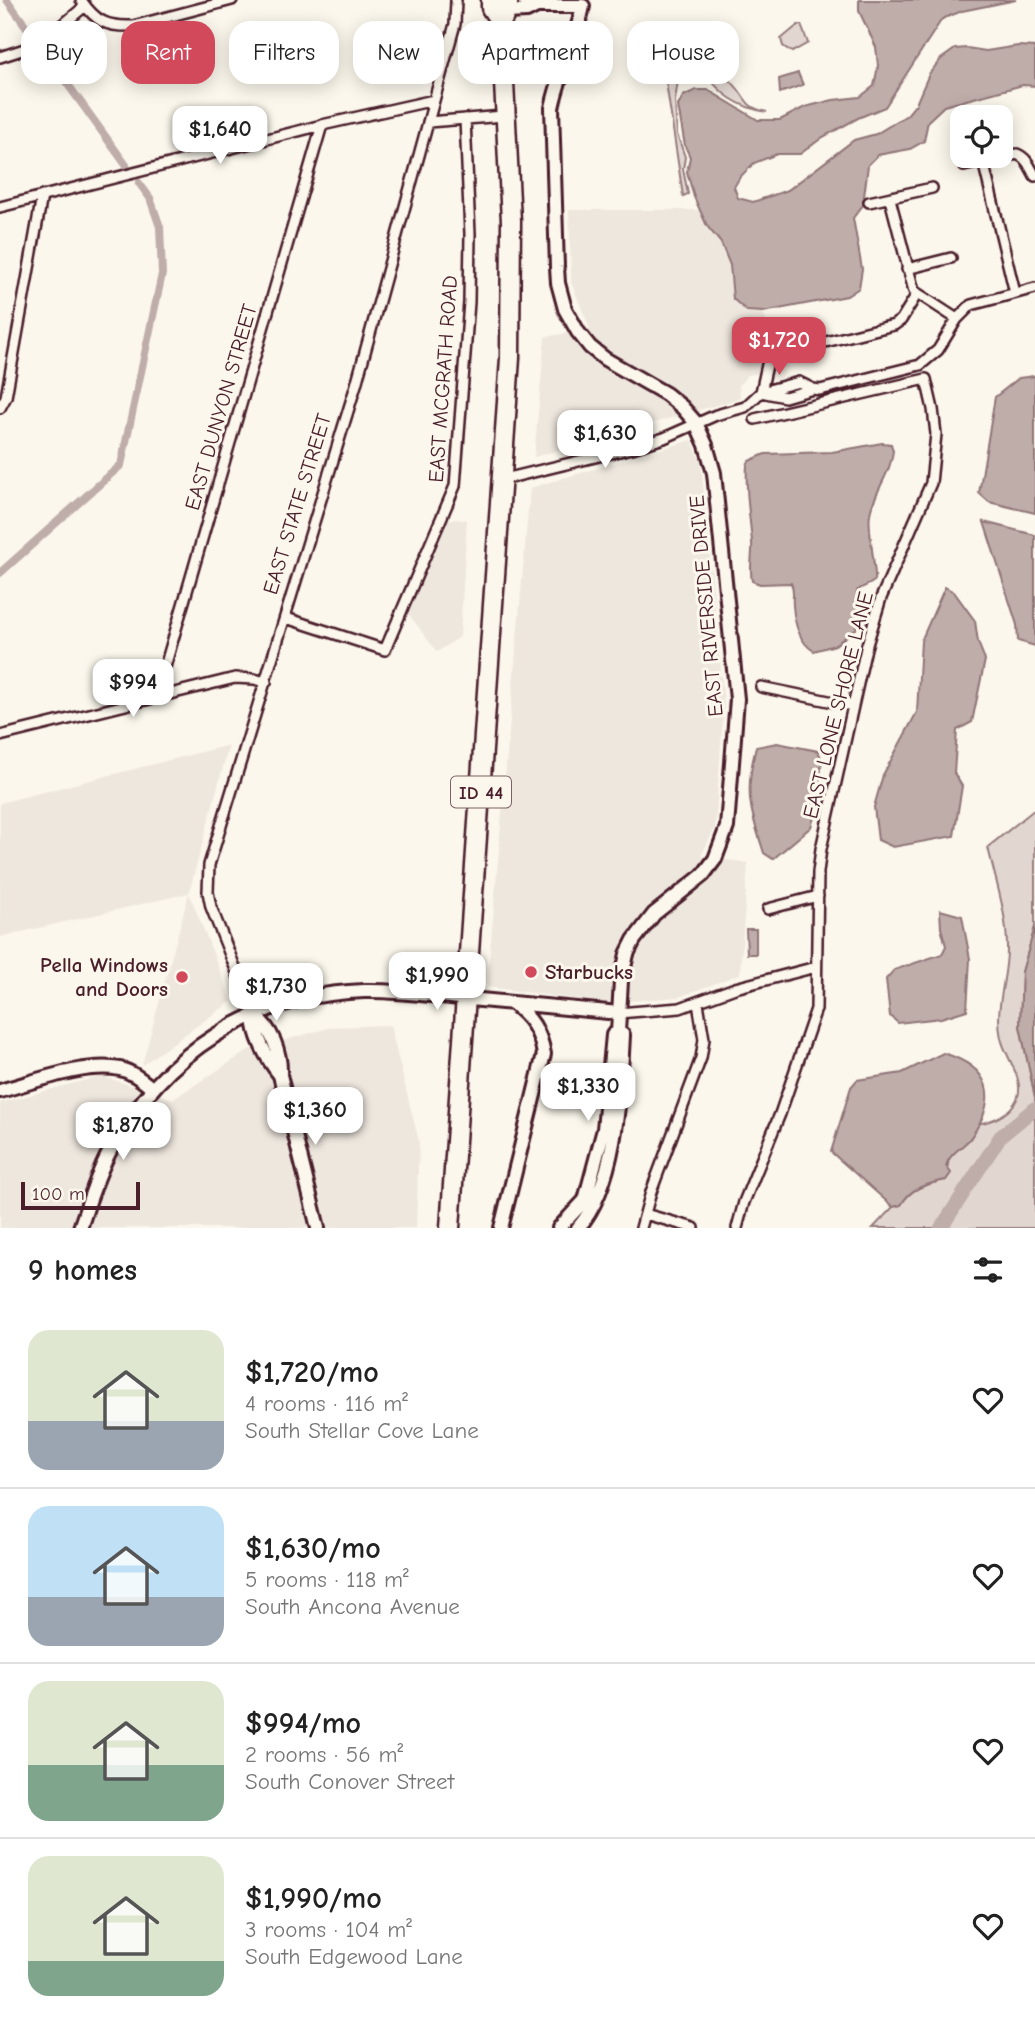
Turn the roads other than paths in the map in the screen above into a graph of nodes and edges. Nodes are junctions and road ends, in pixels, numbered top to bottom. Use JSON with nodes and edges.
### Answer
{"nodes":[{"id":1,"x":232,"y":0,"type":"edge"},
{"id":2,"x":456,"y":0,"type":"edge"},
{"id":3,"x":491,"y":0,"type":"edge"},
{"id":4,"x":524,"y":0,"type":"edge"},
{"id":5,"x":83,"y":3,"type":"edge"},
{"id":6,"x":584,"y":3,"type":"edge"},
{"id":7,"x":195,"y":5,"type":"edge"},
{"id":8,"x":537,"y":6,"type":"junction"},
{"id":9,"x":505,"y":12,"type":"edge"},
{"id":10,"x":0,"y":57,"type":"edge"},
{"id":11,"x":434,"y":100,"type":"junction"},
{"id":12,"x":504,"y":116,"type":"junction"},
{"id":13,"x":465,"y":119,"type":"junction"},
{"id":14,"x":428,"y":122,"type":"junction"},
{"id":15,"x":322,"y":125,"type":"junction"},
{"id":16,"x":1013,"y":154,"type":"edge"},
{"id":17,"x":985,"y":168,"type":"edge"},
{"id":18,"x":1035,"y":176,"type":"edge"},
{"id":19,"x":932,"y":188,"type":"dead end"},
{"id":20,"x":42,"y":196,"type":"junction"},
{"id":21,"x":890,"y":199,"type":"junction"},
{"id":22,"x":869,"y":202,"type":"dead end"},
{"id":23,"x":0,"y":207,"type":"edge"},
{"id":24,"x":951,"y":258,"type":"dead end"},
{"id":25,"x":908,"y":269,"type":"junction"},
{"id":26,"x":1035,"y":288,"type":"edge"},
{"id":27,"x":1015,"y":293,"type":"junction"},
{"id":28,"x":917,"y":295,"type":"junction"},
{"id":29,"x":957,"y":319,"type":"junction"},
{"id":30,"x":761,"y":392,"type":"junction"},
{"id":31,"x":0,"y":408,"type":"edge"},
{"id":32,"x":755,"y":419,"type":"dead end"},
{"id":33,"x":696,"y":423,"type":"junction"},
{"id":34,"x":501,"y":480,"type":"junction"},
{"id":35,"x":286,"y":618,"type":"junction"},
{"id":36,"x":266,"y":682,"type":"junction"},
{"id":37,"x":761,"y":687,"type":"dead end"},
{"id":38,"x":156,"y":698,"type":"junction"},
{"id":39,"x":853,"y":706,"type":"junction"},
{"id":40,"x":0,"y":737,"type":"edge"},
{"id":41,"x":818,"y":896,"type":"junction"},
{"id":42,"x":768,"y":909,"type":"dead end"},
{"id":43,"x":816,"y":967,"type":"junction"},
{"id":44,"x":466,"y":999,"type":"junction"},
{"id":45,"x":512,"y":1003,"type":"junction"},
{"id":46,"x":698,"y":1003,"type":"junction"},
{"id":47,"x":618,"y":1013,"type":"junction"},
{"id":48,"x":254,"y":1015,"type":"junction"},
{"id":49,"x":618,"y":1032,"type":"junction"},
{"id":50,"x":153,"y":1089,"type":"junction"},
{"id":51,"x":0,"y":1091,"type":"edge"},
{"id":52,"x":645,"y":1214,"type":"junction"},
{"id":53,"x":80,"y":1228,"type":"edge"},
{"id":54,"x":318,"y":1228,"type":"edge"},
{"id":55,"x":450,"y":1228,"type":"edge"},
{"id":56,"x":501,"y":1228,"type":"edge"},
{"id":57,"x":559,"y":1228,"type":"edge"},
{"id":58,"x":578,"y":1228,"type":"edge"},
{"id":59,"x":641,"y":1228,"type":"edge"},
{"id":60,"x":694,"y":1228,"type":"edge"},
{"id":61,"x":737,"y":1228,"type":"edge"}],
"edges":[{"from":1,"to":7,"type":"street"},
{"from":2,"to":11,"type":"street","name":"EAST STATE STREET"},
{"from":3,"to":9,"type":"highway","number":"ID 44"},
{"from":4,"to":8,"type":"street"},
{"from":5,"to":7,"type":"street"},
{"from":5,"to":10,"type":"street"},
{"from":6,"to":8,"type":"street"},
{"from":6,"to":33,"type":"street","name":"EAST RIVERSIDE DRIVE"},
{"from":8,"to":9,"type":"street"},
{"from":9,"to":12,"type":"highway","number":"ID 44"},
{"from":11,"to":14,"type":"street","name":"EAST STATE STREET"},
{"from":11,"to":15,"type":"street"},
{"from":12,"to":13,"type":"street"},
{"from":12,"to":34,"type":"highway","number":"ID 44"},
{"from":13,"to":14,"type":"street"},
{"from":13,"to":35,"type":"street","name":"EAST MCGRATH ROAD"},
{"from":14,"to":35,"type":"street","name":"EAST STATE STREET"},
{"from":15,"to":20,"type":"street"},
{"from":15,"to":38,"type":"street","name":"EAST DUNYON STREET"},
{"from":16,"to":18,"type":"street"},
{"from":17,"to":27,"type":"street"},
{"from":19,"to":21,"type":"street"},
{"from":20,"to":23,"type":"street"},
{"from":20,"to":31,"type":"street"},
{"from":21,"to":22,"type":"street"},
{"from":21,"to":25,"type":"street"},
{"from":24,"to":25,"type":"street"},
{"from":25,"to":28,"type":"street"},
{"from":26,"to":27,"type":"street"},
{"from":27,"to":29,"type":"street"},
{"from":28,"to":29,"type":"street"},
{"from":28,"to":30,"type":"street"},
{"from":29,"to":30,"type":"street"},
{"from":30,"to":33,"type":"street"},
{"from":32,"to":39,"type":"street","name":"EAST LONE SHORE LANE"},
{"from":33,"to":34,"type":"street"},
{"from":33,"to":47,"type":"street","name":"EAST RIVERSIDE DRIVE"},
{"from":34,"to":44,"type":"highway","number":"ID 44"},
{"from":35,"to":36,"type":"street","name":"EAST STATE STREET"},
{"from":36,"to":38,"type":"street"},
{"from":36,"to":48,"type":"street","name":"EAST STATE STREET"},
{"from":37,"to":39,"type":"street"},
{"from":38,"to":40,"type":"street"},
{"from":39,"to":41,"type":"street","name":"EAST LONE SHORE LANE"},
{"from":41,"to":42,"type":"street"},
{"from":41,"to":43,"type":"street","name":"EAST LONE SHORE LANE"},
{"from":43,"to":46,"type":"street"},
{"from":43,"to":61,"type":"street","name":"EAST LONE SHORE LANE"},
{"from":44,"to":45,"type":"street"},
{"from":44,"to":48,"type":"street"},
{"from":44,"to":55,"type":"highway","number":"ID 44"},
{"from":45,"to":47,"type":"street"},
{"from":45,"to":56,"type":"street"},
{"from":46,"to":47,"type":"street"},
{"from":46,"to":52,"type":"street"},
{"from":47,"to":49,"type":"street","name":"EAST RIVERSIDE DRIVE"},
{"from":48,"to":50,"type":"street"},
{"from":48,"to":54,"type":"street"},
{"from":49,"to":57,"type":"street","name":"EAST RIVERSIDE DRIVE"},
{"from":49,"to":58,"type":"street","name":"EAST RIVERSIDE DRIVE"},
{"from":50,"to":51,"type":"street"},
{"from":50,"to":53,"type":"street"},
{"from":52,"to":59,"type":"street"},
{"from":52,"to":60,"type":"street"}]}
